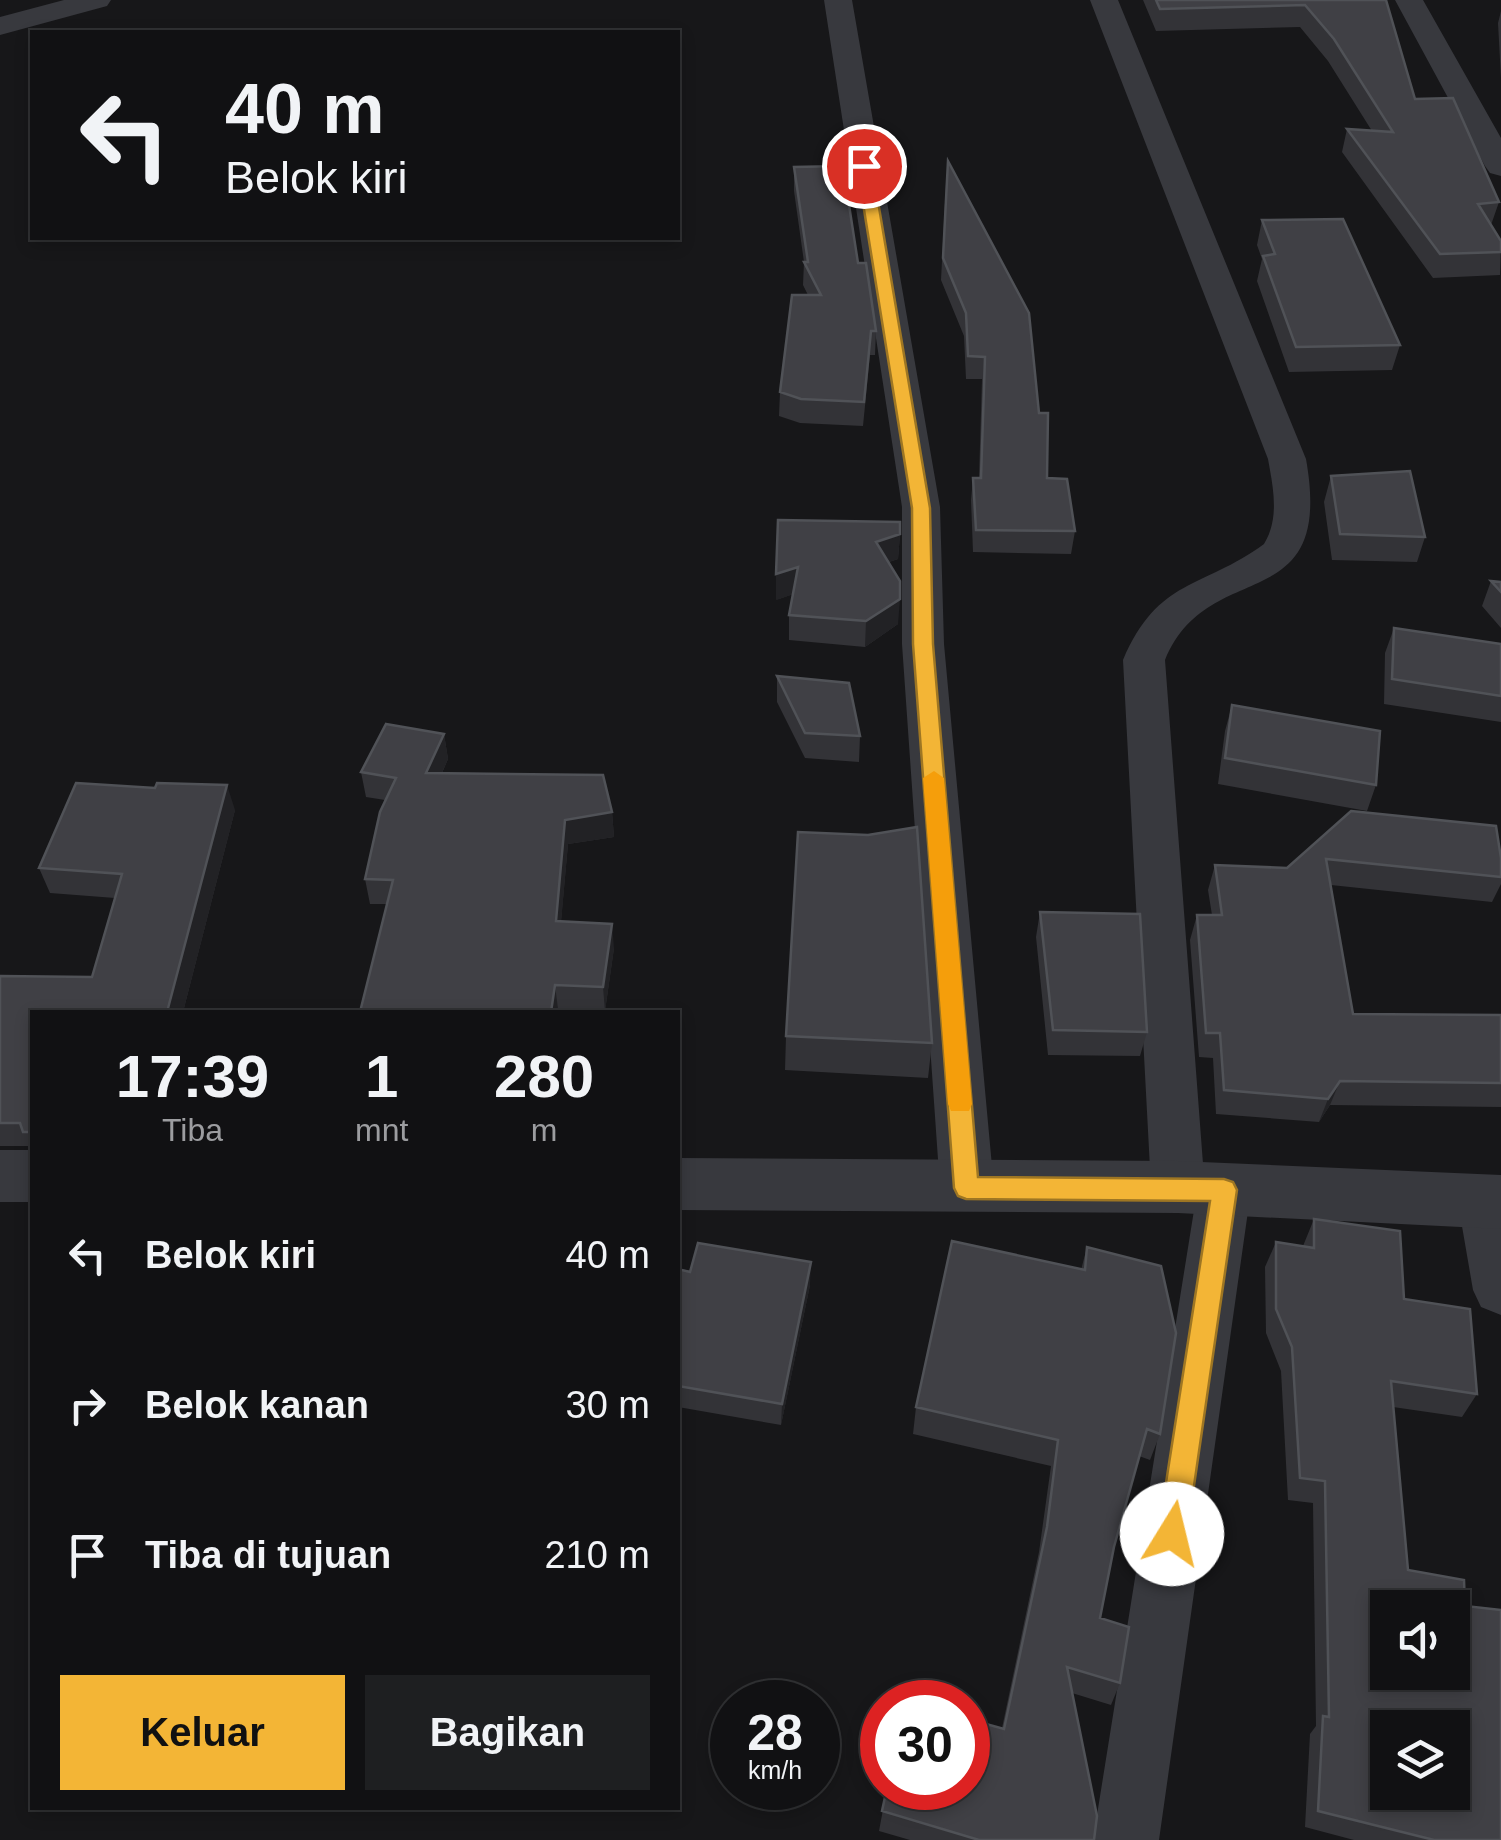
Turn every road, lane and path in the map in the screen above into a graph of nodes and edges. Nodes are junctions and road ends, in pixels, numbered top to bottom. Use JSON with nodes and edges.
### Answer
{"nodes":[{"id":1,"x":97,"y":0,"type":"edge"},
{"id":2,"x":838,"y":0,"type":"edge"},
{"id":3,"x":1104,"y":0,"type":"edge"},
{"id":4,"x":1409,"y":0,"type":"edge"},
{"id":5,"x":53,"y":6,"type":"edge"},
{"id":6,"x":0,"y":26,"type":"edge"},
{"id":7,"x":1501,"y":166,"type":"edge"},
{"id":8,"x":0,"y":1176,"type":"edge"},
{"id":9,"x":30,"y":1176,"type":"edge"},
{"id":10,"x":680,"y":1184,"type":"edge"},
{"id":11,"x":966,"y":1188,"type":"junction"},
{"id":12,"x":1201,"y":1189,"type":"junction"},
{"id":13,"x":1493,"y":1203,"type":"edge"},
{"id":14,"x":1501,"y":1290,"type":"edge"},
{"id":15,"x":1126,"y":1840,"type":"edge"}],
"edges":[{"from":1,"to":5,"type":"street"},
{"from":2,"to":11,"type":"street"},
{"from":3,"to":12,"type":"street"},
{"from":4,"to":7,"type":"street"},
{"from":5,"to":6,"type":"street"},
{"from":8,"to":9,"type":"street"},
{"from":10,"to":11,"type":"street"},
{"from":11,"to":12,"type":"street"},
{"from":12,"to":13,"type":"street"},
{"from":12,"to":15,"type":"street"},
{"from":13,"to":14,"type":"street"}]}
